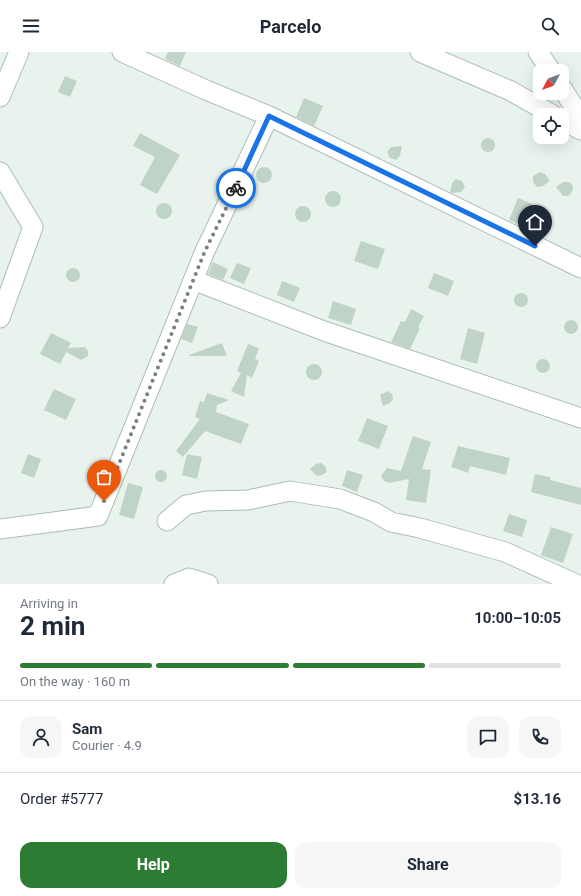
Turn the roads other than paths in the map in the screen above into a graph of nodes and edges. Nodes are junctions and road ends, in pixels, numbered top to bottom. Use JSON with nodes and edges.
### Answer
{"nodes":[{"id":1,"x":19,"y":52,"type":"edge"},
{"id":2,"x":122,"y":52,"type":"edge"},
{"id":3,"x":420,"y":52,"type":"edge"},
{"id":4,"x":538,"y":52,"type":"edge"},
{"id":5,"x":546,"y":64,"type":"edge"},
{"id":6,"x":0,"y":97,"type":"edge"},
{"id":7,"x":569,"y":99,"type":"edge"},
{"id":8,"x":541,"y":108,"type":"edge"},
{"id":9,"x":269,"y":116,"type":"junction"},
{"id":10,"x":581,"y":118,"type":"edge"},
{"id":11,"x":569,"y":124,"type":"edge"},
{"id":12,"x":581,"y":130,"type":"edge"},
{"id":13,"x":0,"y":172,"type":"edge"},
{"id":14,"x":580,"y":264,"type":"edge"},
{"id":15,"x":193,"y":280,"type":"junction"},
{"id":16,"x":0,"y":318,"type":"edge"},
{"id":17,"x":581,"y":418,"type":"edge"},
{"id":18,"x":167,"y":521,"type":"dead end"},
{"id":19,"x":0,"y":529,"type":"edge"},
{"id":20,"x":174,"y":584,"type":"edge"},
{"id":21,"x":208,"y":584,"type":"edge"},
{"id":22,"x":576,"y":584,"type":"edge"}],
"edges":[{"from":1,"to":6,"type":"street"},
{"from":2,"to":9,"type":"street"},
{"from":3,"to":8,"type":"street"},
{"from":4,"to":5,"type":"street"},
{"from":7,"to":10,"type":"street"},
{"from":9,"to":14,"type":"street"},
{"from":9,"to":15,"type":"street"},
{"from":11,"to":12,"type":"street"},
{"from":13,"to":16,"type":"street"},
{"from":15,"to":17,"type":"street"},
{"from":15,"to":19,"type":"street"},
{"from":18,"to":22,"type":"street"},
{"from":20,"to":21,"type":"street"}]}
